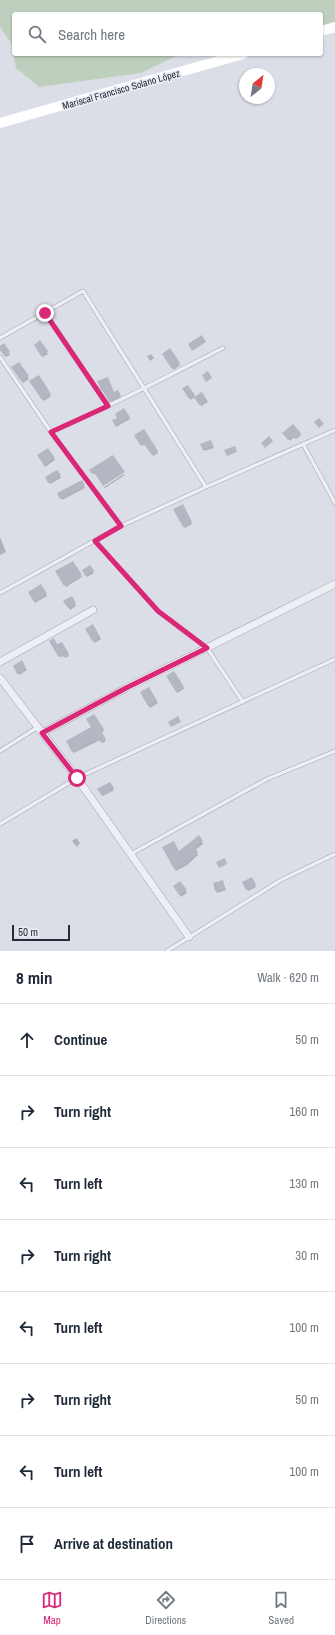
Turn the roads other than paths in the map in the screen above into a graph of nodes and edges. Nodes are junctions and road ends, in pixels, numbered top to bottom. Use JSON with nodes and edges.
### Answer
{"nodes":[{"id":1,"x":335,"y":27,"type":"edge"},
{"id":2,"x":323,"y":30,"type":"edge"},
{"id":3,"x":236,"y":56,"type":"edge"},
{"id":4,"x":0,"y":123,"type":"edge"},
{"id":5,"x":45,"y":313,"type":"junction"},
{"id":6,"x":0,"y":338,"type":"edge"},
{"id":7,"x":223,"y":348,"type":"dead end"},
{"id":8,"x":0,"y":357,"type":"edge"},
{"id":9,"x":145,"y":389,"type":"junction"},
{"id":10,"x":108,"y":406,"type":"junction"},
{"id":11,"x":335,"y":430,"type":"edge"},
{"id":12,"x":51,"y":432,"type":"junction"},
{"id":13,"x":303,"y":444,"type":"junction"},
{"id":14,"x":206,"y":487,"type":"junction"},
{"id":15,"x":335,"y":503,"type":"edge"},
{"id":16,"x":121,"y":526,"type":"junction"},
{"id":17,"x":95,"y":541,"type":"junction"},
{"id":18,"x":335,"y":584,"type":"edge"},
{"id":19,"x":0,"y":593,"type":"edge"},
{"id":20,"x":93,"y":610,"type":"dead end"},
{"id":21,"x":207,"y":648,"type":"junction"},
{"id":22,"x":335,"y":659,"type":"edge"},
{"id":23,"x":0,"y":662,"type":"edge"},
{"id":24,"x":0,"y":678,"type":"edge"},
{"id":25,"x":243,"y":702,"type":"junction"},
{"id":26,"x":40,"y":730,"type":"junction"},
{"id":27,"x":0,"y":751,"type":"edge"},
{"id":28,"x":335,"y":752,"type":"edge"},
{"id":29,"x":77,"y":778,"type":"junction"},
{"id":30,"x":0,"y":824,"type":"edge"},
{"id":31,"x":131,"y":854,"type":"junction"},
{"id":32,"x":335,"y":854,"type":"edge"},
{"id":33,"x":189,"y":937,"type":"junction"},
{"id":34,"x":167,"y":951,"type":"edge"}],
"edges":[{"from":1,"to":2,"type":"main road"},
{"from":3,"to":4,"type":"main road","name":"Mariscal Francisco Solano López"},
{"from":5,"to":6,"type":"lane"},
{"from":5,"to":9,"type":"lane"},
{"from":5,"to":10,"type":"lane"},
{"from":7,"to":9,"type":"lane"},
{"from":8,"to":12,"type":"lane"},
{"from":9,"to":10,"type":"lane"},
{"from":9,"to":14,"type":"lane"},
{"from":10,"to":12,"type":"lane"},
{"from":11,"to":13,"type":"lane"},
{"from":12,"to":16,"type":"lane"},
{"from":13,"to":14,"type":"lane"},
{"from":13,"to":15,"type":"lane"},
{"from":14,"to":16,"type":"lane"},
{"from":16,"to":17,"type":"lane"},
{"from":17,"to":19,"type":"lane"},
{"from":17,"to":21,"type":"lane"},
{"from":18,"to":21,"type":"street"},
{"from":20,"to":23,"type":"street"},
{"from":21,"to":25,"type":"lane"},
{"from":21,"to":26,"type":"street"},
{"from":22,"to":25,"type":"lane"},
{"from":24,"to":26,"type":"street"},
{"from":25,"to":29,"type":"lane"},
{"from":26,"to":27,"type":"lane"},
{"from":26,"to":29,"type":"street"},
{"from":28,"to":31,"type":"lane"},
{"from":29,"to":30,"type":"lane"},
{"from":29,"to":31,"type":"street"},
{"from":31,"to":33,"type":"street"},
{"from":32,"to":33,"type":"lane"},
{"from":33,"to":34,"type":"lane"}]}
